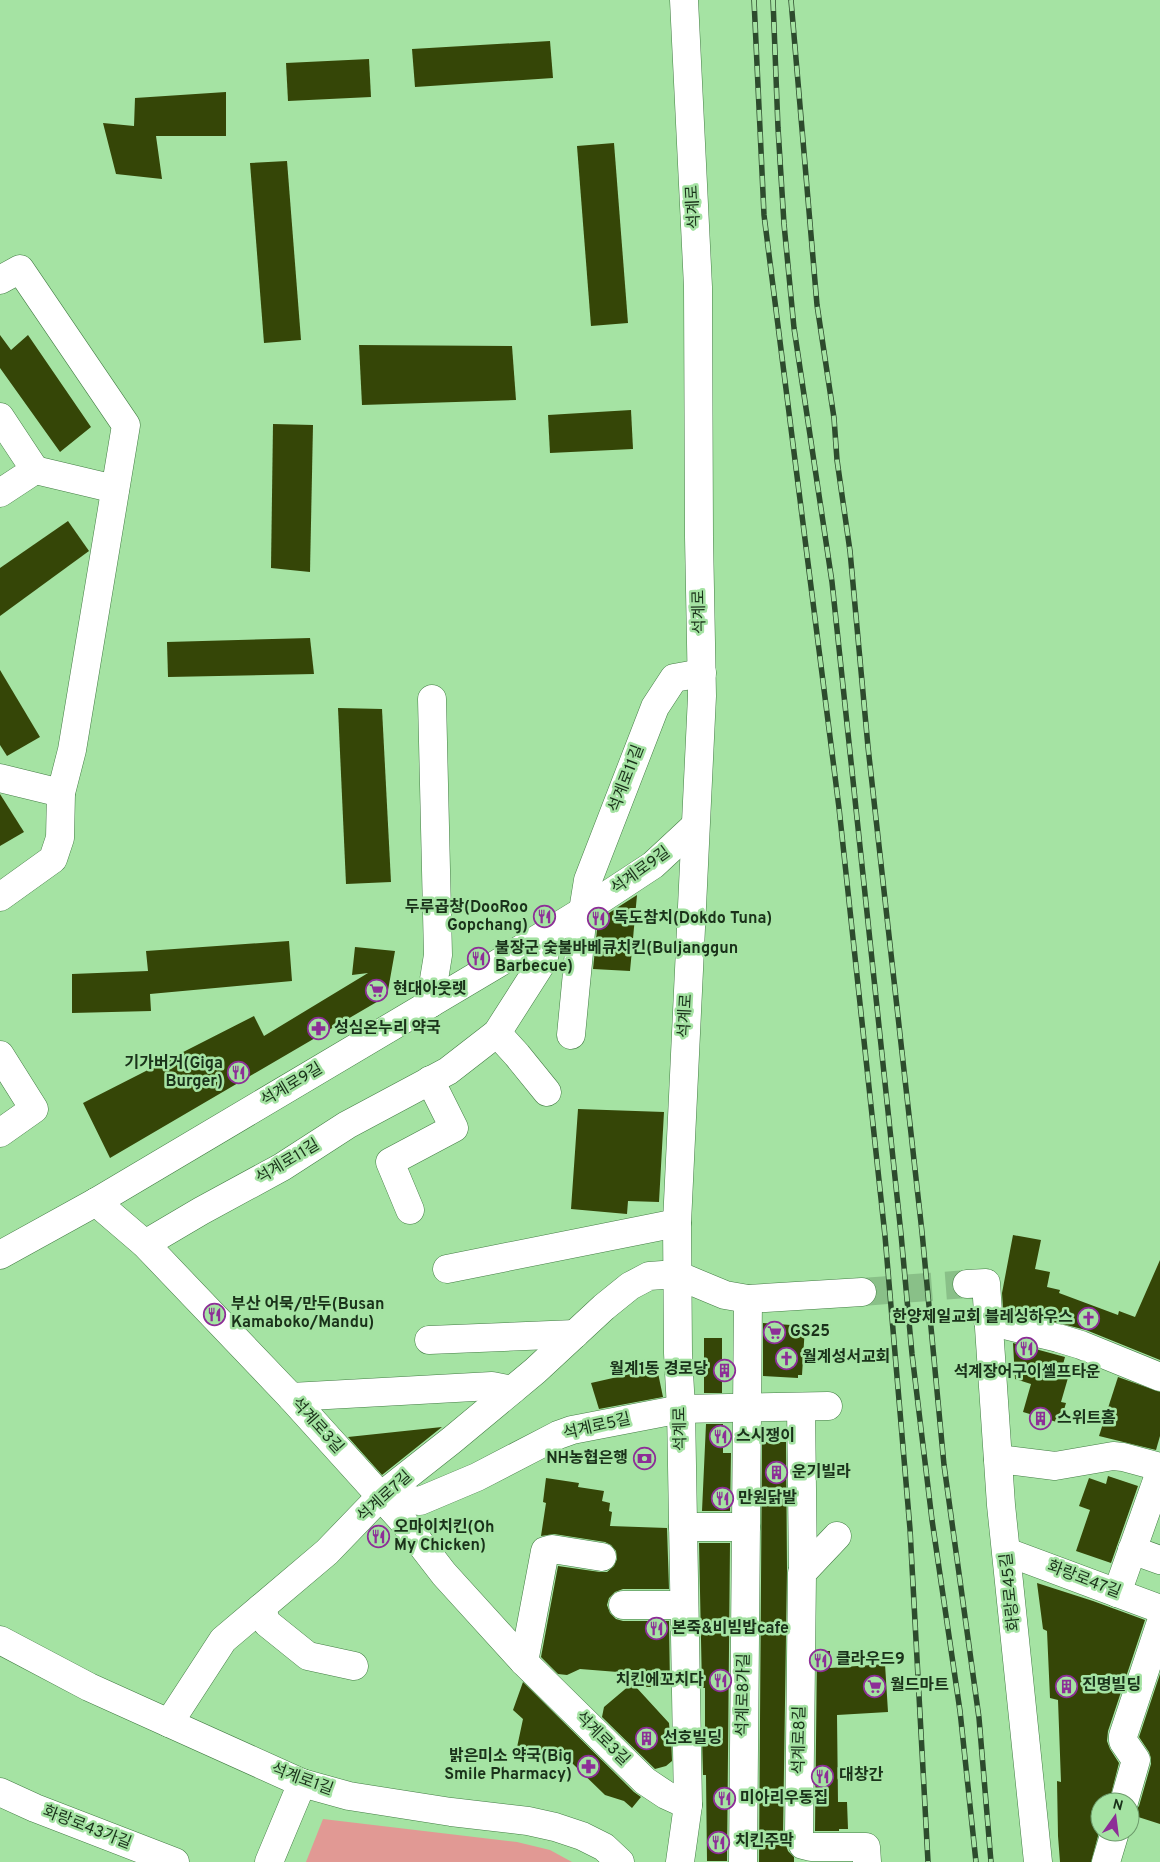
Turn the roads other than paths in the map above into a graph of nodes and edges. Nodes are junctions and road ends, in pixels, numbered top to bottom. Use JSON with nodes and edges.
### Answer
{"nodes":[{"id":1,"x":684,"y":0,"type":"edge"},
{"id":2,"x":0,"y":280,"type":"edge"},
{"id":3,"x":0,"y":417,"type":"edge"},
{"id":4,"x":36,"y":470,"type":"junction"},
{"id":5,"x":115,"y":489,"type":"junction"},
{"id":6,"x":0,"y":492,"type":"edge"},
{"id":7,"x":702,"y":673,"type":"junction"},
{"id":8,"x":432,"y":699,"type":"dead end"},
{"id":9,"x":0,"y":778,"type":"edge"},
{"id":10,"x":61,"y":793,"type":"junction"},
{"id":11,"x":695,"y":826,"type":"junction"},
{"id":12,"x":0,"y":897,"type":"edge"},
{"id":13,"x":583,"y":911,"type":"junction"},
{"id":14,"x":550,"y":931,"type":"junction"},
{"id":15,"x":430,"y":1004,"type":"junction"},
{"id":16,"x":497,"y":1034,"type":"junction"},
{"id":17,"x":571,"y":1034,"type":"dead end"},
{"id":18,"x":0,"y":1054,"type":"edge"},
{"id":19,"x":430,"y":1080,"type":"junction"},
{"id":20,"x":547,"y":1092,"type":"dead end"},
{"id":21,"x":0,"y":1133,"type":"edge"},
{"id":22,"x":96,"y":1202,"type":"junction"},
{"id":23,"x":410,"y":1210,"type":"dead end"},
{"id":24,"x":677,"y":1223,"type":"junction"},
{"id":25,"x":145,"y":1244,"type":"junction"},
{"id":26,"x":1,"y":1252,"type":"edge"},
{"id":27,"x":447,"y":1269,"type":"dead end"},
{"id":28,"x":676,"y":1275,"type":"junction"},
{"id":29,"x":980,"y":1276,"type":"dead end"},
{"id":30,"x":862,"y":1292,"type":"tunnel mouth"},
{"id":31,"x":748,"y":1299,"type":"junction"},
{"id":32,"x":988,"y":1321,"type":"junction"},
{"id":33,"x":575,"y":1334,"type":"junction"},
{"id":34,"x":429,"y":1340,"type":"dead end"},
{"id":35,"x":1160,"y":1377,"type":"edge"},
{"id":36,"x":512,"y":1390,"type":"junction"},
{"id":37,"x":291,"y":1397,"type":"junction"},
{"id":38,"x":815,"y":1407,"type":"joint"},
{"id":39,"x":748,"y":1408,"type":"junction"},
{"id":40,"x":681,"y":1409,"type":"junction"},
{"id":41,"x":998,"y":1459,"type":"junction"},
{"id":42,"x":1160,"y":1467,"type":"edge"},
{"id":43,"x":1160,"y":1472,"type":"edge"},
{"id":44,"x":381,"y":1496,"type":"junction"},
{"id":45,"x":1154,"y":1506,"type":"edge"},
{"id":46,"x":683,"y":1527,"type":"junction"},
{"id":47,"x":746,"y":1527,"type":"junction"},
{"id":48,"x":837,"y":1536,"type":"dead end"},
{"id":49,"x":1132,"y":1550,"type":"junction"},
{"id":50,"x":1007,"y":1552,"type":"junction"},
{"id":51,"x":602,"y":1557,"type":"dead end"},
{"id":52,"x":1160,"y":1560,"type":"edge"},
{"id":53,"x":803,"y":1572,"type":"junction"},
{"id":54,"x":1117,"y":1593,"type":"junction"},
{"id":55,"x":623,"y":1605,"type":"dead end"},
{"id":56,"x":684,"y":1605,"type":"junction"},
{"id":57,"x":261,"y":1608,"type":"junction"},
{"id":58,"x":1160,"y":1609,"type":"edge"},
{"id":59,"x":1160,"y":1625,"type":"edge"},
{"id":60,"x":0,"y":1640,"type":"edge"},
{"id":61,"x":524,"y":1662,"type":"junction"},
{"id":62,"x":354,"y":1666,"type":"dead end"},
{"id":63,"x":169,"y":1724,"type":"junction"},
{"id":64,"x":302,"y":1782,"type":"junction"},
{"id":65,"x":0,"y":1792,"type":"edge"},
{"id":66,"x":1127,"y":1792,"type":"edge"},
{"id":67,"x":688,"y":1804,"type":"junction"},
{"id":68,"x":1112,"y":1842,"type":"edge"},
{"id":69,"x":867,"y":1855,"type":"edge"},
{"id":70,"x":175,"y":1862,"type":"edge"},
{"id":71,"x":269,"y":1862,"type":"edge"},
{"id":72,"x":620,"y":1862,"type":"edge"},
{"id":73,"x":680,"y":1862,"type":"edge"},
{"id":74,"x":742,"y":1862,"type":"edge"},
{"id":75,"x":1038,"y":1862,"type":"edge"},
{"id":76,"x":1106,"y":1862,"type":"edge"}],
"edges":[{"from":1,"to":7,"type":"street","name":"석계로"},
{"from":2,"to":5,"type":"street"},
{"from":3,"to":4,"type":"street"},
{"from":4,"to":5,"type":"street"},
{"from":4,"to":6,"type":"street"},
{"from":5,"to":10,"type":"street"},
{"from":7,"to":11,"type":"street","name":"석계로"},
{"from":7,"to":13,"type":"street","name":"석계로11길"},
{"from":8,"to":15,"type":"street"},
{"from":9,"to":10,"type":"street"},
{"from":10,"to":12,"type":"street"},
{"from":11,"to":13,"type":"street","name":"석계로9길"},
{"from":11,"to":24,"type":"street","name":"석계로"},
{"from":13,"to":14,"type":"street","name":"석계로9길"},
{"from":13,"to":17,"type":"street"},
{"from":14,"to":15,"type":"street","name":"석계로9길"},
{"from":14,"to":16,"type":"street","name":"석계로11길"},
{"from":15,"to":22,"type":"street","name":"석계로9길"},
{"from":16,"to":19,"type":"street","name":"석계로11길"},
{"from":16,"to":20,"type":"street"},
{"from":18,"to":21,"type":"street"},
{"from":19,"to":23,"type":"street"},
{"from":19,"to":25,"type":"street","name":"석계로11길"},
{"from":22,"to":25,"type":"street","name":"석계로3길"},
{"from":22,"to":26,"type":"street","name":"석계로9길"},
{"from":24,"to":27,"type":"street"},
{"from":24,"to":28,"type":"street","name":"석계로"},
{"from":25,"to":37,"type":"street","name":"석계로3길"},
{"from":28,"to":31,"type":"street"},
{"from":28,"to":33,"type":"street","name":"석계로7길"},
{"from":28,"to":40,"type":"street","name":"석계로"},
{"from":29,"to":32,"type":"street","name":"화랑로45길"},
{"from":30,"to":31,"type":"street"},
{"from":31,"to":39,"type":"street","name":"석계로8가길"},
{"from":32,"to":35,"type":"street"},
{"from":32,"to":41,"type":"street","name":"화랑로45길"},
{"from":33,"to":34,"type":"street"},
{"from":33,"to":36,"type":"street","name":"석계로7길"},
{"from":36,"to":37,"type":"street"},
{"from":36,"to":44,"type":"street","name":"석계로7길"},
{"from":37,"to":44,"type":"street","name":"석계로3길"},
{"from":38,"to":39,"type":"street","name":"석계로5길"},
{"from":38,"to":53,"type":"street","name":"석계로8길"},
{"from":39,"to":40,"type":"street","name":"석계로5길"},
{"from":39,"to":47,"type":"street","name":"석계로8가길"},
{"from":40,"to":44,"type":"street","name":"석계로5길"},
{"from":40,"to":46,"type":"street","name":"석계로"},
{"from":41,"to":42,"type":"street"},
{"from":41,"to":50,"type":"street","name":"화랑로45길"},
{"from":43,"to":45,"type":"street"},
{"from":44,"to":57,"type":"street","name":"석계로7길"},
{"from":44,"to":61,"type":"street","name":"석계로3길"},
{"from":45,"to":49,"type":"street"},
{"from":46,"to":47,"type":"street"},
{"from":46,"to":56,"type":"street","name":"석계로"},
{"from":47,"to":74,"type":"street","name":"석계로8가길"},
{"from":48,"to":53,"type":"street"},
{"from":49,"to":52,"type":"street"},
{"from":49,"to":54,"type":"street"},
{"from":50,"to":54,"type":"street","name":"화랑로47길"},
{"from":50,"to":75,"type":"street","name":"화랑로45길"},
{"from":51,"to":61,"type":"street"},
{"from":53,"to":69,"type":"street","name":"석계로8길"},
{"from":54,"to":58,"type":"street","name":"화랑로47길"},
{"from":55,"to":56,"type":"street"},
{"from":56,"to":67,"type":"street","name":"석계로"},
{"from":57,"to":62,"type":"street"},
{"from":57,"to":63,"type":"street","name":"석계로7길"},
{"from":59,"to":66,"type":"street"},
{"from":60,"to":63,"type":"street","name":"석계로1길"},
{"from":61,"to":67,"type":"street","name":"석계로3길"},
{"from":63,"to":64,"type":"street","name":"석계로1길"},
{"from":64,"to":71,"type":"street"},
{"from":64,"to":72,"type":"street","name":"석계로1길"},
{"from":65,"to":70,"type":"street","name":"화랑로43가길"},
{"from":67,"to":73,"type":"street","name":"석계로"},
{"from":68,"to":76,"type":"street"}]}
